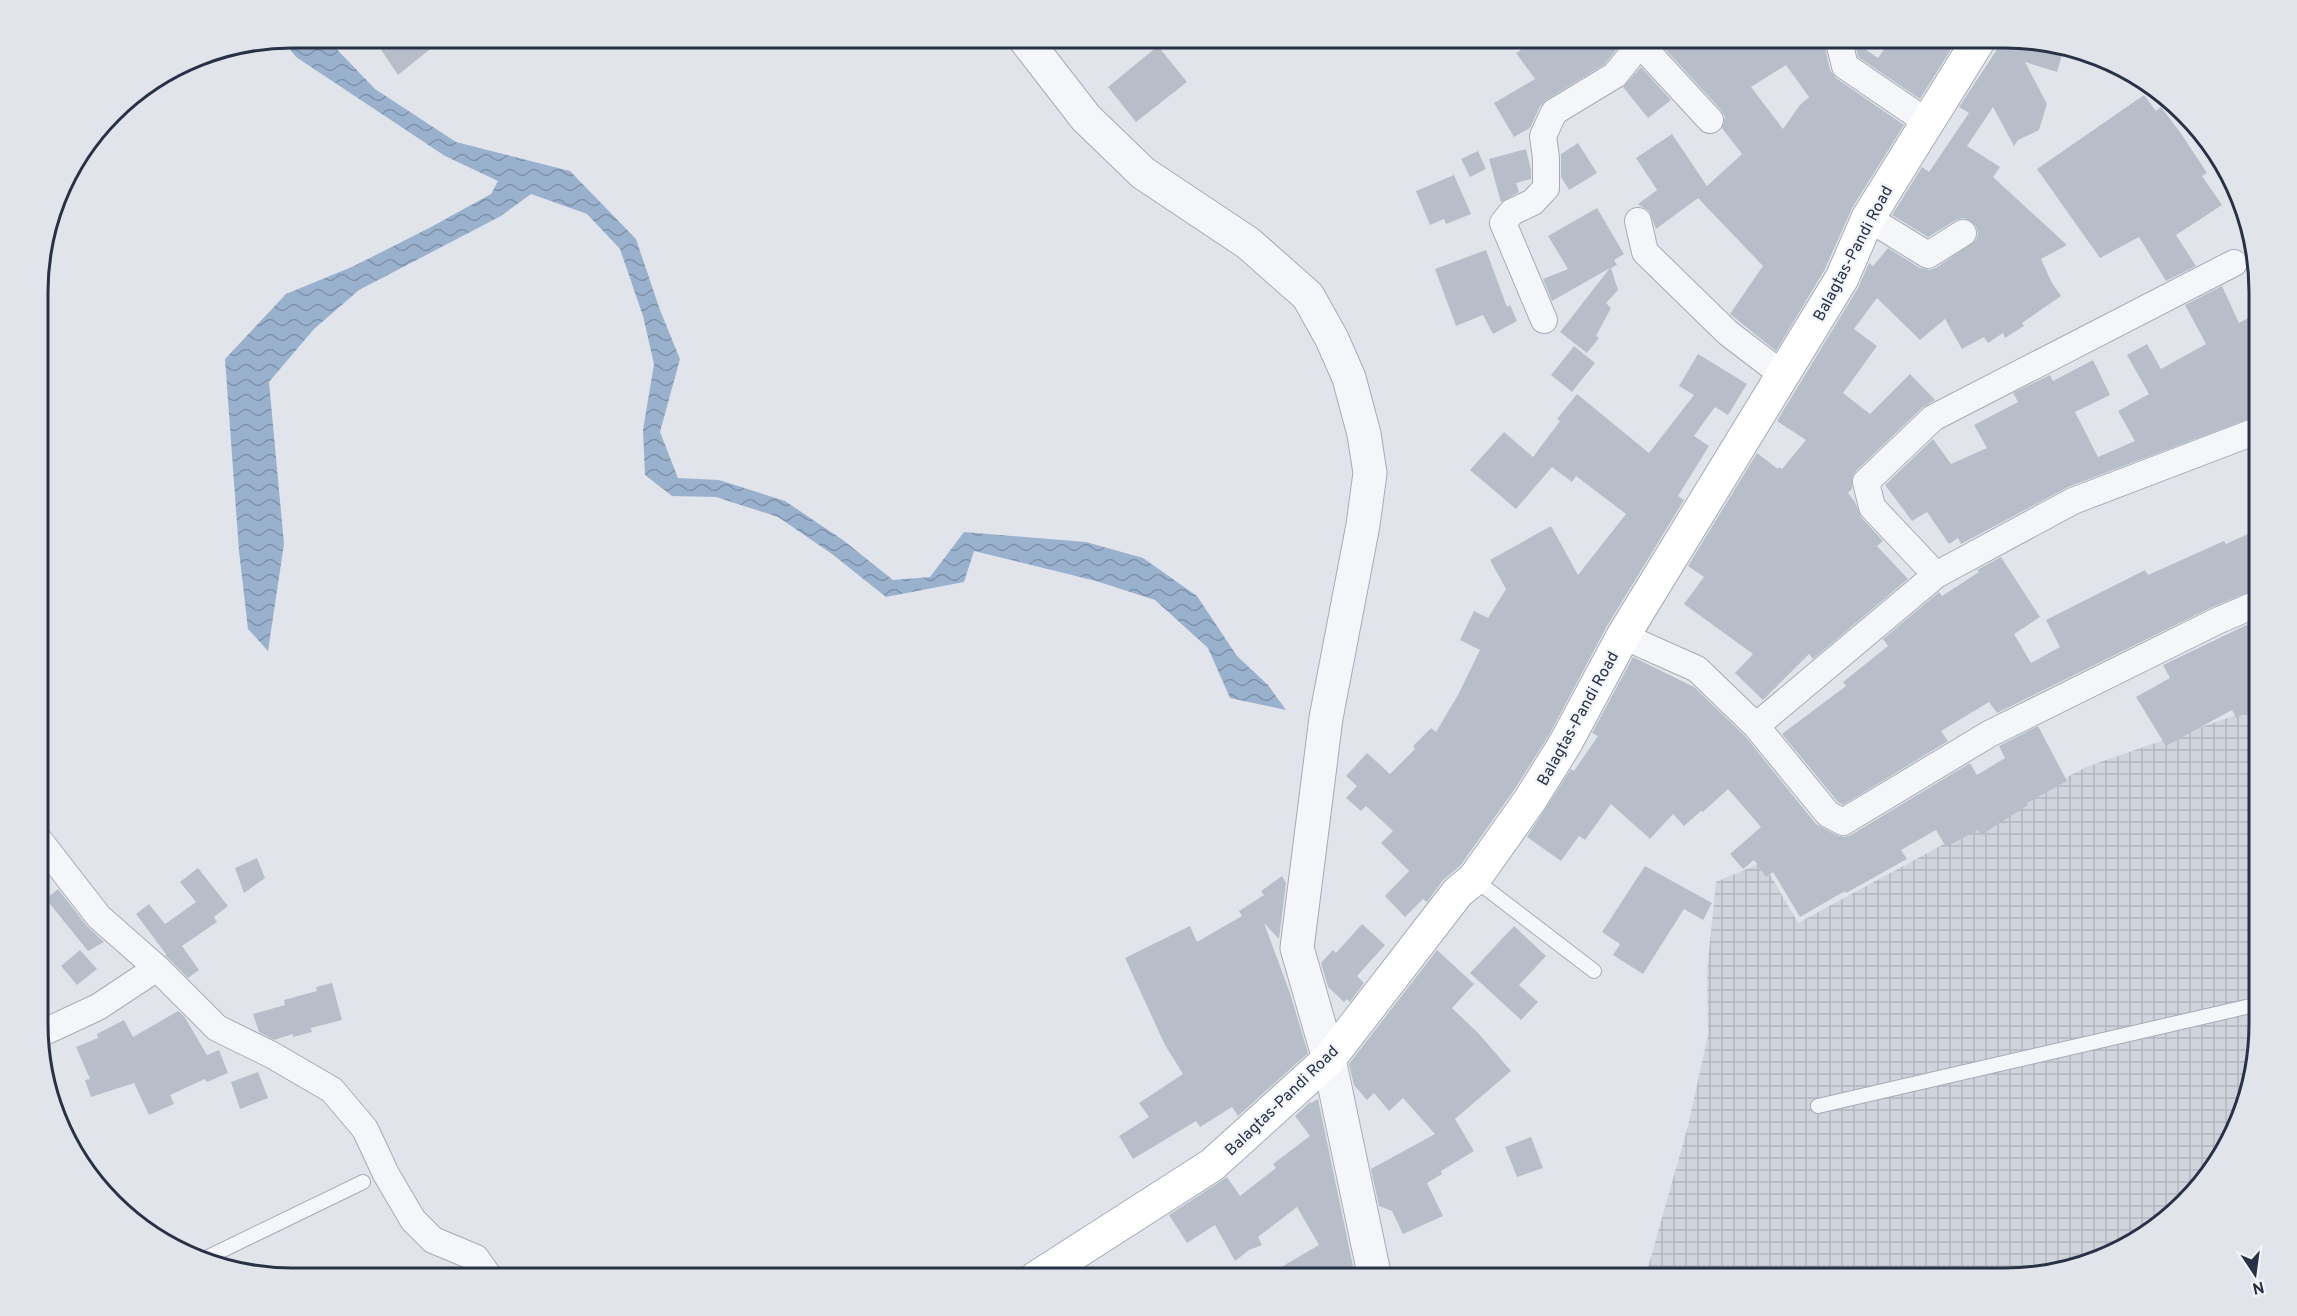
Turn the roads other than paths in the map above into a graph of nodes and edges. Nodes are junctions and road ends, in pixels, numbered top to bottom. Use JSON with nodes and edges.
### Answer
{"nodes":[{"id":1,"x":1032,"y":48,"type":"edge"},
{"id":2,"x":1636,"y":48,"type":"edge"},
{"id":3,"x":1648,"y":48,"type":"edge"},
{"id":4,"x":1840,"y":48,"type":"edge"},
{"id":5,"x":1974,"y":48,"type":"edge"},
{"id":6,"x":1710,"y":120,"type":"dead end"},
{"id":7,"x":1927,"y":122,"type":"junction"},
{"id":8,"x":1868,"y":218,"type":"junction"},
{"id":9,"x":1638,"y":221,"type":"dead end"},
{"id":10,"x":1963,"y":233,"type":"dead end"},
{"id":11,"x":2234,"y":263,"type":"dead end"},
{"id":12,"x":1544,"y":320,"type":"dead end"},
{"id":13,"x":1783,"y":375,"type":"junction"},
{"id":14,"x":2249,"y":434,"type":"edge"},
{"id":15,"x":1936,"y":575,"type":"junction"},
{"id":16,"x":2249,"y":607,"type":"edge"},
{"id":17,"x":1623,"y":636,"type":"junction"},
{"id":18,"x":1756,"y":726,"type":"junction"},
{"id":19,"x":48,"y":851,"type":"edge"},
{"id":20,"x":1474,"y":879,"type":"junction"},
{"id":21,"x":157,"y":968,"type":"junction"},
{"id":22,"x":1594,"y":971,"type":"dead end"},
{"id":23,"x":2249,"y":1006,"type":"edge"},
{"id":24,"x":48,"y":1030,"type":"edge"},
{"id":25,"x":1329,"y":1059,"type":"junction"},
{"id":26,"x":1818,"y":1106,"type":"dead end"},
{"id":27,"x":363,"y":1182,"type":"dead end"},
{"id":28,"x":213,"y":1255,"type":"edge"},
{"id":29,"x":483,"y":1268,"type":"edge"},
{"id":30,"x":1052,"y":1268,"type":"edge"},
{"id":31,"x":1374,"y":1268,"type":"edge"}],
"edges":[{"from":1,"to":25,"type":"street"},
{"from":2,"to":12,"type":"street"},
{"from":3,"to":6,"type":"street"},
{"from":4,"to":7,"type":"street"},
{"from":5,"to":7,"type":"main road","name":"Balagtas-Pandi Road"},
{"from":7,"to":8,"type":"main road","name":"Balagtas-Pandi Road"},
{"from":8,"to":10,"type":"street"},
{"from":8,"to":13,"type":"main road","name":"Balagtas-Pandi Road"},
{"from":9,"to":13,"type":"street"},
{"from":11,"to":15,"type":"street"},
{"from":13,"to":17,"type":"main road","name":"Balagtas-Pandi Road"},
{"from":14,"to":15,"type":"street"},
{"from":15,"to":18,"type":"street"},
{"from":16,"to":18,"type":"street"},
{"from":17,"to":18,"type":"street"},
{"from":17,"to":20,"type":"main road","name":"Balagtas-Pandi Road"},
{"from":19,"to":21,"type":"street"},
{"from":20,"to":22,"type":"lane"},
{"from":20,"to":25,"type":"main road","name":"Balagtas-Pandi Road"},
{"from":21,"to":24,"type":"street"},
{"from":21,"to":29,"type":"street"},
{"from":23,"to":26,"type":"lane"},
{"from":25,"to":30,"type":"main road","name":"Balagtas-Pandi Road"},
{"from":25,"to":31,"type":"street"},
{"from":27,"to":28,"type":"lane"}]}
